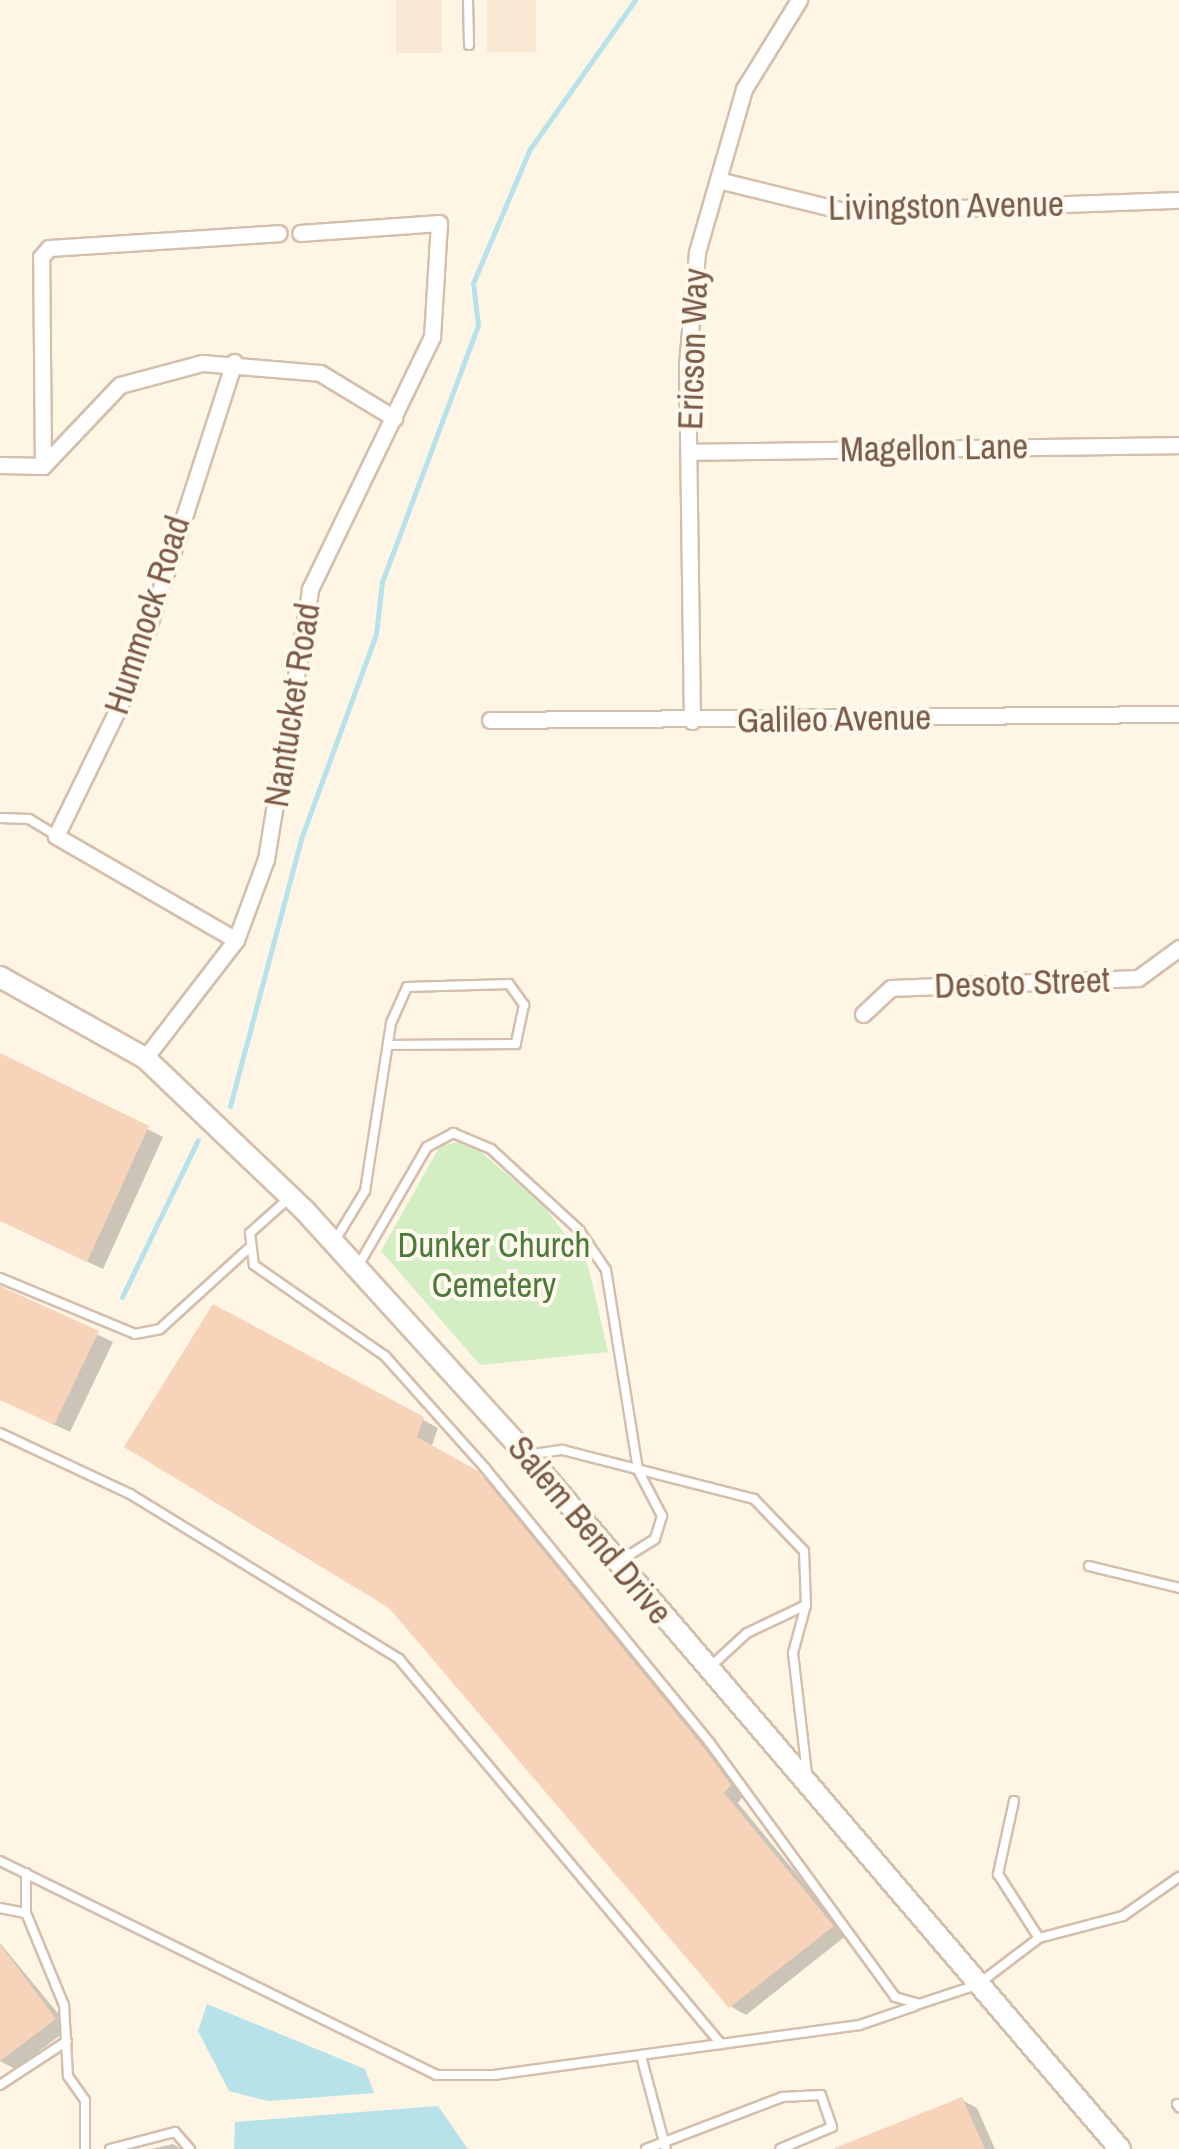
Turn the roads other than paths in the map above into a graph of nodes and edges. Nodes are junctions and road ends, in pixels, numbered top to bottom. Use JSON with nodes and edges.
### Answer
{"nodes":[{"id":1,"x":468,"y":0,"type":"edge"},
{"id":2,"x":799,"y":0,"type":"edge"},
{"id":3,"x":469,"y":45,"type":"dead end"},
{"id":4,"x":718,"y":180,"type":"junction"},
{"id":5,"x":1179,"y":200,"type":"edge"},
{"id":6,"x":279,"y":233,"type":"dead end"},
{"id":7,"x":300,"y":233,"type":"dead end"},
{"id":8,"x":234,"y":362,"type":"junction"},
{"id":9,"x":394,"y":418,"type":"junction"},
{"id":10,"x":1179,"y":444,"type":"edge"},
{"id":11,"x":689,"y":452,"type":"junction"},
{"id":12,"x":0,"y":465,"type":"edge"},
{"id":13,"x":43,"y":466,"type":"junction"},
{"id":14,"x":1179,"y":714,"type":"edge"},
{"id":15,"x":490,"y":720,"type":"dead end"},
{"id":16,"x":692,"y":721,"type":"junction"},
{"id":17,"x":0,"y":818,"type":"edge"},
{"id":18,"x":56,"y":836,"type":"junction"},
{"id":19,"x":236,"y":940,"type":"junction"},
{"id":20,"x":1179,"y":948,"type":"edge"},
{"id":21,"x":0,"y":977,"type":"edge"},
{"id":22,"x":864,"y":1014,"type":"dead end"},
{"id":23,"x":388,"y":1045,"type":"junction"},
{"id":24,"x":146,"y":1058,"type":"junction"},
{"id":25,"x":291,"y":1197,"type":"junction"},
{"id":26,"x":334,"y":1242,"type":"junction"},
{"id":27,"x":248,"y":1249,"type":"junction"},
{"id":28,"x":357,"y":1267,"type":"junction"},
{"id":29,"x":0,"y":1278,"type":"edge"},
{"id":30,"x":0,"y":1433,"type":"edge"},
{"id":31,"x":527,"y":1455,"type":"junction"},
{"id":32,"x":638,"y":1470,"type":"junction"},
{"id":33,"x":618,"y":1562,"type":"junction"},
{"id":34,"x":1088,"y":1566,"type":"dead end"},
{"id":35,"x":1179,"y":1588,"type":"edge"},
{"id":36,"x":806,"y":1606,"type":"junction"},
{"id":37,"x":708,"y":1670,"type":"junction"},
{"id":38,"x":808,"y":1789,"type":"junction"},
{"id":39,"x":1014,"y":1801,"type":"dead end"},
{"id":40,"x":0,"y":1861,"type":"edge"},
{"id":41,"x":26,"y":1874,"type":"junction"},
{"id":42,"x":1179,"y":1876,"type":"edge"},
{"id":43,"x":0,"y":1908,"type":"edge"},
{"id":44,"x":26,"y":1913,"type":"junction"},
{"id":45,"x":1039,"y":1938,"type":"junction"},
{"id":46,"x":977,"y":1985,"type":"junction"},
{"id":47,"x":919,"y":2004,"type":"junction"},
{"id":48,"x":68,"y":2040,"type":"junction"},
{"id":49,"x":722,"y":2044,"type":"junction"},
{"id":50,"x":641,"y":2056,"type":"junction"},
{"id":51,"x":0,"y":2085,"type":"edge"},
{"id":52,"x":664,"y":2145,"type":"edge"},
{"id":53,"x":85,"y":2149,"type":"edge"},
{"id":54,"x":110,"y":2149,"type":"edge"},
{"id":55,"x":190,"y":2149,"type":"edge"},
{"id":56,"x":646,"y":2149,"type":"edge"},
{"id":57,"x":780,"y":2149,"type":"edge"},
{"id":58,"x":1120,"y":2149,"type":"edge"}],
"edges":[{"from":1,"to":3,"type":"lane"},
{"from":2,"to":4,"type":"street","name":"Ericson Way"},
{"from":4,"to":5,"type":"street","name":"Livingston Avenue"},
{"from":4,"to":11,"type":"street","name":"Ericson Way"},
{"from":6,"to":13,"type":"street"},
{"from":7,"to":9,"type":"street","name":"Nantucket Road"},
{"from":8,"to":9,"type":"street"},
{"from":8,"to":13,"type":"street"},
{"from":8,"to":18,"type":"street","name":"Hummock Road"},
{"from":9,"to":19,"type":"street","name":"Nantucket Road"},
{"from":10,"to":11,"type":"street","name":"Magellon Lane"},
{"from":11,"to":16,"type":"street","name":"Ericson Way"},
{"from":12,"to":13,"type":"street"},
{"from":14,"to":16,"type":"street","name":"Galileo Avenue"},
{"from":15,"to":16,"type":"street","name":"Galileo Avenue"},
{"from":17,"to":18,"type":"lane"},
{"from":18,"to":19,"type":"street"},
{"from":19,"to":24,"type":"street","name":"Nantucket Road"},
{"from":20,"to":22,"type":"street","name":"Desoto Street"},
{"from":21,"to":24,"type":"street","name":"Salem Bend Drive"},
{"from":23,"to":23,"type":"lane"},
{"from":23,"to":26,"type":"lane"},
{"from":24,"to":25,"type":"street","name":"Salem Bend Drive"},
{"from":25,"to":26,"type":"street","name":"Salem Bend Drive"},
{"from":25,"to":27,"type":"lane"},
{"from":26,"to":28,"type":"street","name":"Salem Bend Drive"},
{"from":27,"to":29,"type":"lane"},
{"from":27,"to":47,"type":"lane"},
{"from":28,"to":31,"type":"street","name":"Salem Bend Drive"},
{"from":28,"to":32,"type":"lane"},
{"from":30,"to":49,"type":"lane"},
{"from":31,"to":32,"type":"lane"},
{"from":31,"to":33,"type":"street","name":"Salem Bend Drive"},
{"from":32,"to":33,"type":"lane"},
{"from":32,"to":36,"type":"lane"},
{"from":33,"to":37,"type":"street","name":"Salem Bend Drive"},
{"from":34,"to":35,"type":"lane"},
{"from":36,"to":37,"type":"lane"},
{"from":36,"to":38,"type":"lane"},
{"from":37,"to":38,"type":"street","name":"Salem Bend Drive"},
{"from":38,"to":46,"type":"street","name":"Salem Bend Drive"},
{"from":39,"to":45,"type":"lane"},
{"from":40,"to":41,"type":"lane"},
{"from":41,"to":44,"type":"lane"},
{"from":41,"to":50,"type":"lane"},
{"from":42,"to":45,"type":"lane"},
{"from":43,"to":44,"type":"lane"},
{"from":44,"to":48,"type":"lane"},
{"from":45,"to":46,"type":"lane"},
{"from":46,"to":47,"type":"lane"},
{"from":46,"to":58,"type":"street","name":"Salem Bend Drive"},
{"from":47,"to":49,"type":"lane"},
{"from":48,"to":51,"type":"lane"},
{"from":48,"to":53,"type":"lane"},
{"from":49,"to":50,"type":"lane"},
{"from":50,"to":52,"type":"lane"},
{"from":52,"to":56,"type":"lane"},
{"from":52,"to":57,"type":"lane"},
{"from":54,"to":55,"type":"lane"}]}
